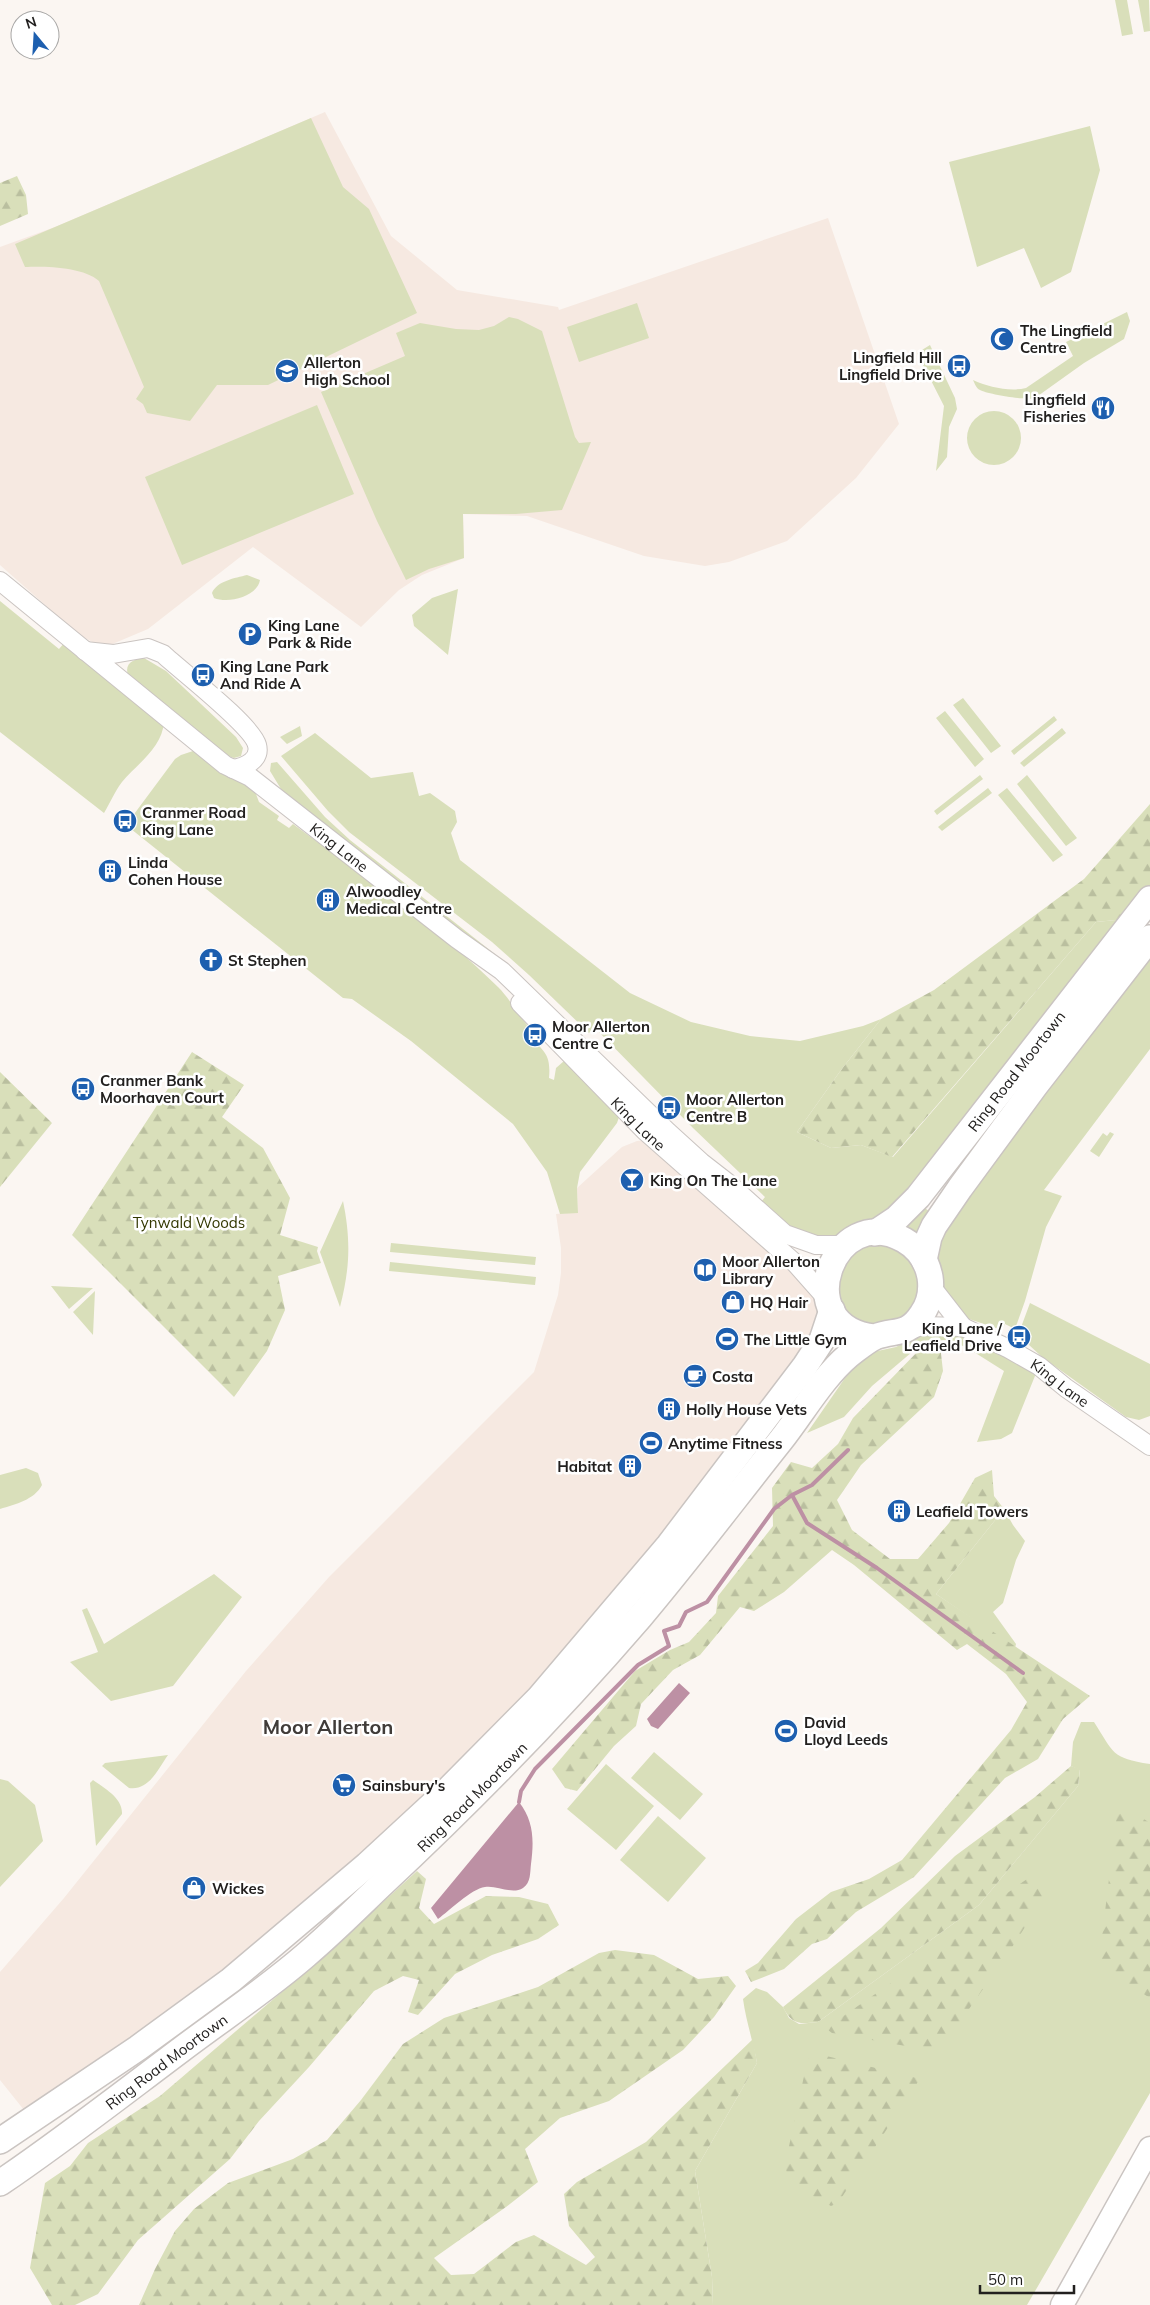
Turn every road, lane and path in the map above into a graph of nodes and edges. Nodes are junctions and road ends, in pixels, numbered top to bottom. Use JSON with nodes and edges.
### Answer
{"nodes":[{"id":1,"x":0,"y":581,"type":"edge"},
{"id":2,"x":85,"y":651,"type":"junction"},
{"id":3,"x":124,"y":653,"type":"junction"},
{"id":4,"x":120,"y":681,"type":"junction"},
{"id":5,"x":256,"y":756,"type":"junction"},
{"id":6,"x":234,"y":769,"type":"junction"},
{"id":7,"x":269,"y":793,"type":"junction"},
{"id":8,"x":1150,"y":899,"type":"edge"},
{"id":9,"x":1150,"y":938,"type":"edge"},
{"id":10,"x":457,"y":939,"type":"junction"},
{"id":11,"x":875,"y":1233,"type":"junction"},
{"id":12,"x":845,"y":1245,"type":"junction"},
{"id":13,"x":924,"y":1260,"type":"junction"},
{"id":14,"x":931,"y":1286,"type":"junction"},
{"id":15,"x":830,"y":1305,"type":"junction"},
{"id":16,"x":964,"y":1327,"type":"junction"},
{"id":17,"x":900,"y":1333,"type":"junction"},
{"id":18,"x":874,"y":1338,"type":"junction"},
{"id":19,"x":1150,"y":1446,"type":"edge"},
{"id":20,"x":0,"y":2141,"type":"edge"},
{"id":21,"x":1150,"y":2148,"type":"edge"},
{"id":22,"x":0,"y":2183,"type":"edge"},
{"id":23,"x":1062,"y":2305,"type":"edge"}],
"edges":[{"from":1,"to":2,"type":"street","name":"King Lane"},
{"from":2,"to":3,"type":"street"},
{"from":2,"to":4,"type":"street","name":"King Lane"},
{"from":3,"to":4,"type":"street"},
{"from":3,"to":5,"type":"street"},
{"from":4,"to":6,"type":"street","name":"King Lane"},
{"from":5,"to":6,"type":"street"},
{"from":5,"to":7,"type":"street"},
{"from":6,"to":7,"type":"street","name":"King Lane"},
{"from":7,"to":10,"type":"street","name":"King Lane"},
{"from":8,"to":11,"type":"highway","name":"Ring Road Moortown"},
{"from":9,"to":13,"type":"highway","name":"Ring Road Moortown"},
{"from":10,"to":12,"type":"street","name":"King Lane"},
{"from":10,"to":15,"type":"street","name":"King Lane"},
{"from":11,"to":12,"type":"highway"},
{"from":11,"to":13,"type":"highway"},
{"from":12,"to":15,"type":"highway"},
{"from":13,"to":14,"type":"highway"},
{"from":14,"to":16,"type":"street","name":"King Lane"},
{"from":14,"to":17,"type":"highway"},
{"from":15,"to":18,"type":"highway"},
{"from":15,"to":20,"type":"highway","name":"Ring Road Moortown"},
{"from":16,"to":17,"type":"street","name":"King Lane"},
{"from":16,"to":19,"type":"street","name":"King Lane"},
{"from":17,"to":18,"type":"highway"},
{"from":18,"to":22,"type":"highway","name":"Ring Road Moortown"},
{"from":21,"to":23,"type":"main road"}]}
